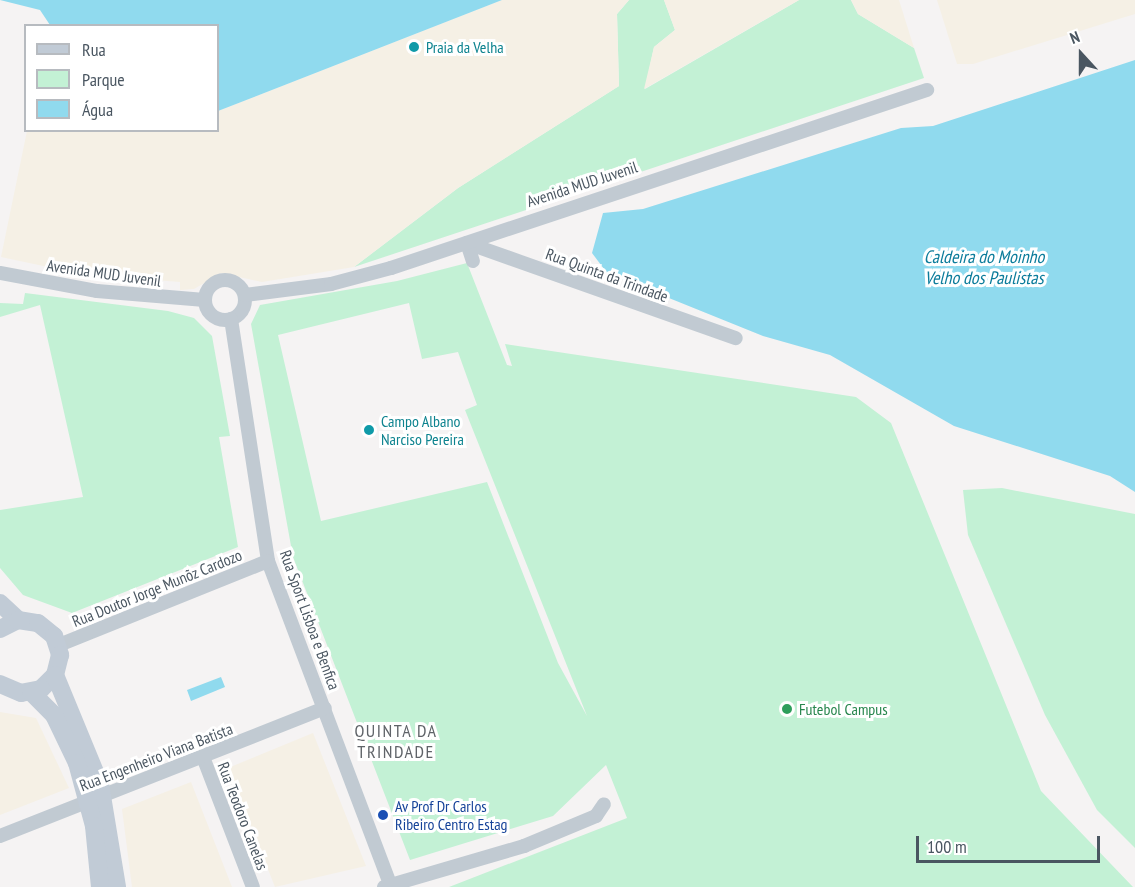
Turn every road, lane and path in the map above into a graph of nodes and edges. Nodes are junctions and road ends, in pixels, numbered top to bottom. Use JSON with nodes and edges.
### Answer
{"nodes":[{"id":1,"x":927,"y":90,"type":"dead end"},
{"id":2,"x":466,"y":243,"type":"junction"},
{"id":3,"x":473,"y":261,"type":"dead end"},
{"id":4,"x":0,"y":273,"type":"edge"},
{"id":5,"x":245,"y":295,"type":"junction"},
{"id":6,"x":205,"y":300,"type":"junction"},
{"id":7,"x":231,"y":319,"type":"junction"},
{"id":8,"x":736,"y":338,"type":"dead end"},
{"id":9,"x":268,"y":561,"type":"junction"},
{"id":10,"x":0,"y":603,"type":"edge"},
{"id":11,"x":18,"y":620,"type":"junction"},
{"id":12,"x":0,"y":629,"type":"edge"},
{"id":13,"x":58,"y":645,"type":"junction"},
{"id":14,"x":55,"y":675,"type":"junction"},
{"id":15,"x":0,"y":684,"type":"edge"},
{"id":16,"x":31,"y":692,"type":"junction"},
{"id":17,"x":324,"y":708,"type":"junction"},
{"id":18,"x":202,"y":757,"type":"junction"},
{"id":19,"x":96,"y":798,"type":"junction"},
{"id":20,"x":604,"y":804,"type":"dead end"},
{"id":21,"x":0,"y":836,"type":"edge"},
{"id":22,"x":389,"y":886,"type":"edge"},
{"id":23,"x":100,"y":887,"type":"edge"},
{"id":24,"x":117,"y":887,"type":"edge"},
{"id":25,"x":254,"y":887,"type":"edge"}],
"edges":[{"from":1,"to":2,"type":"street","name":"Avenida MUD Juvenil"},
{"from":2,"to":3,"type":"street"},
{"from":2,"to":5,"type":"street","name":"Avenida MUD Juvenil"},
{"from":2,"to":8,"type":"street","name":"Rua Quinta da Trindade"},
{"from":4,"to":6,"type":"street","name":"Avenida MUD Juvenil"},
{"from":5,"to":6,"type":"street"},
{"from":5,"to":7,"type":"street"},
{"from":6,"to":7,"type":"street"},
{"from":7,"to":9,"type":"street","name":"Rua Sport Lisboa e Benfica"},
{"from":9,"to":13,"type":"street","name":"Rua Doutor Jorge Munõz Cardozo"},
{"from":9,"to":17,"type":"street","name":"Rua Sport Lisboa e Benfica"},
{"from":10,"to":11,"type":"main road"},
{"from":11,"to":12,"type":"main road"},
{"from":11,"to":13,"type":"main road"},
{"from":13,"to":14,"type":"main road"},
{"from":14,"to":16,"type":"main road"},
{"from":14,"to":19,"type":"main road"},
{"from":15,"to":16,"type":"main road"},
{"from":16,"to":19,"type":"main road"},
{"from":17,"to":18,"type":"street","name":"Rua Engenheiro Viana Batista"},
{"from":17,"to":22,"type":"street","name":"Rua Sport Lisboa e Benfica"},
{"from":18,"to":19,"type":"street","name":"Rua Engenheiro Viana Batista"},
{"from":18,"to":25,"type":"street","name":"Rua Teodoro Canelas"},
{"from":19,"to":21,"type":"street","name":"Rua Engenheiro Viana Batista"},
{"from":19,"to":23,"type":"main road"},
{"from":19,"to":24,"type":"main road"},
{"from":20,"to":22,"type":"street"}]}
